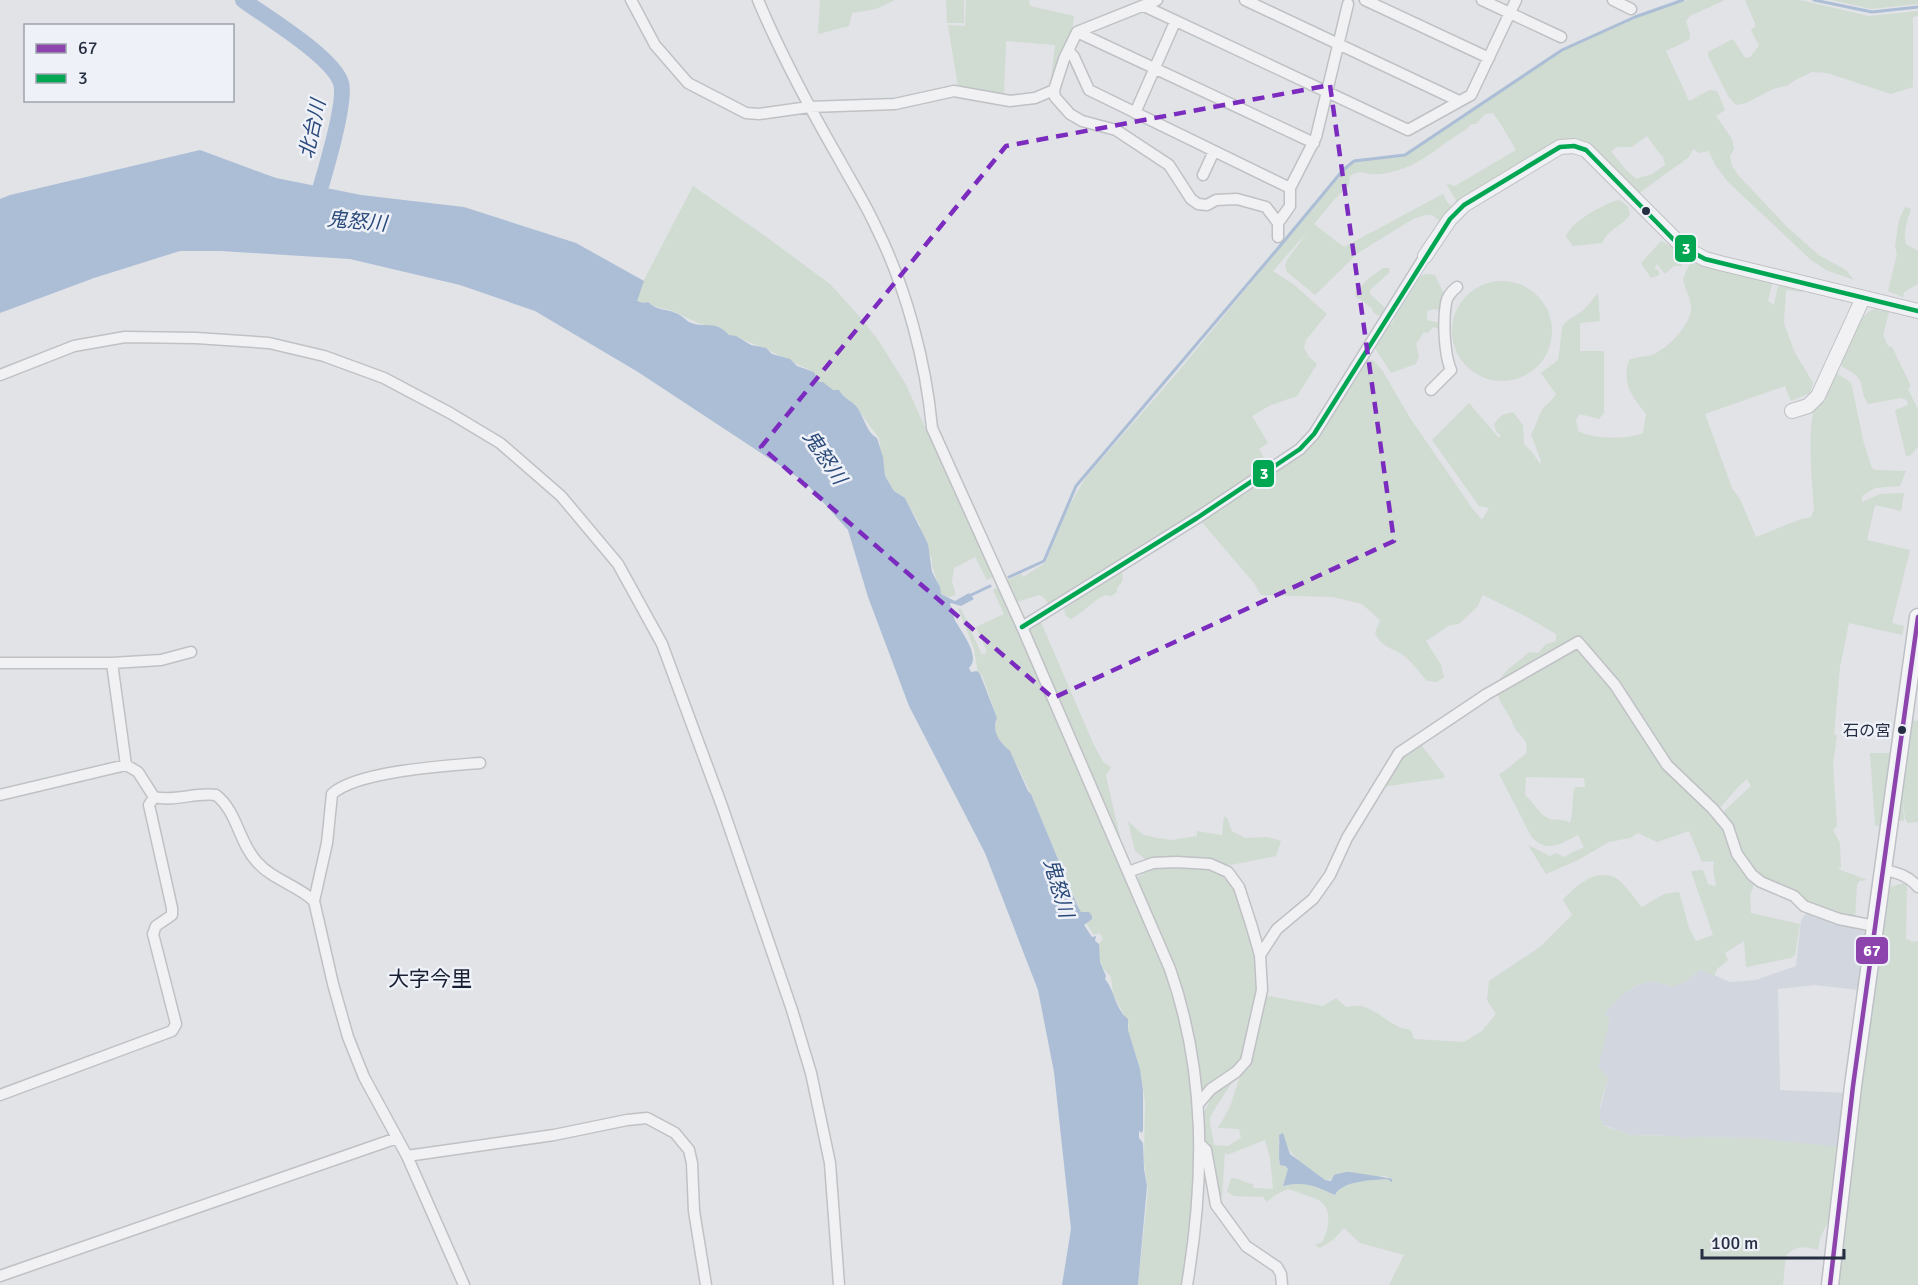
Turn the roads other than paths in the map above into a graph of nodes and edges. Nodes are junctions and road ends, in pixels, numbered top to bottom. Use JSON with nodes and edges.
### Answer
{"nodes":[{"id":1,"x":631,"y":0,"type":"edge"},
{"id":2,"x":758,"y":0,"type":"edge"},
{"id":3,"x":1157,"y":0,"type":"edge"},
{"id":4,"x":1245,"y":0,"type":"edge"},
{"id":5,"x":1359,"y":0,"type":"edge"},
{"id":6,"x":1365,"y":0,"type":"edge"},
{"id":7,"x":1482,"y":0,"type":"edge"},
{"id":8,"x":1516,"y":0,"type":"edge"},
{"id":9,"x":1613,"y":0,"type":"edge"},
{"id":10,"x":1344,"y":2,"type":"edge"},
{"id":11,"x":1144,"y":6,"type":"junction"},
{"id":12,"x":1631,"y":9,"type":"dead end"},
{"id":13,"x":1511,"y":13,"type":"junction"},
{"id":14,"x":1175,"y":22,"type":"junction"},
{"id":15,"x":1077,"y":32,"type":"junction"},
{"id":16,"x":1561,"y":37,"type":"dead end"},
{"id":17,"x":1338,"y":43,"type":"junction"},
{"id":18,"x":1069,"y":51,"type":"junction"},
{"id":19,"x":1489,"y":58,"type":"junction"},
{"id":20,"x":1156,"y":68,"type":"junction"},
{"id":21,"x":1054,"y":90,"type":"junction"},
{"id":22,"x":1325,"y":93,"type":"junction"},
{"id":23,"x":1459,"y":101,"type":"junction"},
{"id":24,"x":809,"y":107,"type":"junction"},
{"id":25,"x":1135,"y":113,"type":"junction"},
{"id":26,"x":1314,"y":143,"type":"junction"},
{"id":27,"x":1214,"y":151,"type":"junction"},
{"id":28,"x":1203,"y":175,"type":"dead end"},
{"id":29,"x":1290,"y":188,"type":"junction"},
{"id":30,"x":1278,"y":223,"type":"junction"},
{"id":31,"x":1278,"y":237,"type":"dead end"},
{"id":32,"x":1425,"y":256,"type":"joint"},
{"id":33,"x":1457,"y":287,"type":"dead end"},
{"id":34,"x":1863,"y":298,"type":"junction"},
{"id":35,"x":1918,"y":311,"type":"edge"},
{"id":36,"x":0,"y":375,"type":"edge"},
{"id":37,"x":1431,"y":390,"type":"dead end"},
{"id":38,"x":1792,"y":411,"type":"dead end"},
{"id":39,"x":1918,"y":617,"type":"edge"},
{"id":40,"x":1022,"y":627,"type":"junction"},
{"id":41,"x":1916,"y":639,"type":"edge"},
{"id":42,"x":190,"y":652,"type":"dead end"},
{"id":43,"x":0,"y":663,"type":"edge"},
{"id":44,"x":112,"y":663,"type":"junction"},
{"id":45,"x":480,"y":763,"type":"dead end"},
{"id":46,"x":126,"y":765,"type":"junction"},
{"id":47,"x":0,"y":795,"type":"edge"},
{"id":48,"x":154,"y":797,"type":"junction"},
{"id":49,"x":1882,"y":869,"type":"junction"},
{"id":50,"x":1128,"y":872,"type":"junction"},
{"id":51,"x":1918,"y":887,"type":"edge"},
{"id":52,"x":314,"y":902,"type":"junction"},
{"id":53,"x":1875,"y":926,"type":"junction"},
{"id":54,"x":1260,"y":955,"type":"junction"},
{"id":55,"x":0,"y":1095,"type":"edge"},
{"id":56,"x":1199,"y":1103,"type":"junction"},
{"id":57,"x":397,"y":1138,"type":"junction"},
{"id":58,"x":1201,"y":1145,"type":"junction"},
{"id":59,"x":407,"y":1156,"type":"junction"},
{"id":60,"x":0,"y":1276,"type":"edge"},
{"id":61,"x":464,"y":1285,"type":"edge"},
{"id":62,"x":706,"y":1285,"type":"edge"},
{"id":63,"x":839,"y":1285,"type":"edge"},
{"id":64,"x":1187,"y":1285,"type":"edge"},
{"id":65,"x":1282,"y":1285,"type":"edge"},
{"id":66,"x":1830,"y":1285,"type":"edge"}],
"edges":[{"from":1,"to":24,"type":"street"},
{"from":2,"to":24,"type":"street"},
{"from":3,"to":11,"type":"street"},
{"from":4,"to":17,"type":"street"},
{"from":5,"to":10,"type":"street"},
{"from":6,"to":19,"type":"street"},
{"from":7,"to":13,"type":"street"},
{"from":8,"to":13,"type":"street"},
{"from":9,"to":12,"type":"street"},
{"from":10,"to":17,"type":"street"},
{"from":11,"to":14,"type":"street"},
{"from":11,"to":15,"type":"street"},
{"from":13,"to":16,"type":"street"},
{"from":13,"to":19,"type":"street"},
{"from":14,"to":20,"type":"street"},
{"from":14,"to":22,"type":"street"},
{"from":15,"to":18,"type":"street"},
{"from":15,"to":20,"type":"street"},
{"from":17,"to":22,"type":"street"},
{"from":17,"to":23,"type":"street"},
{"from":18,"to":21,"type":"street"},
{"from":18,"to":25,"type":"street"},
{"from":19,"to":23,"type":"street"},
{"from":20,"to":25,"type":"street"},
{"from":20,"to":26,"type":"street"},
{"from":21,"to":24,"type":"street"},
{"from":21,"to":30,"type":"street"},
{"from":22,"to":23,"type":"street"},
{"from":22,"to":26,"type":"street"},
{"from":24,"to":40,"type":"street"},
{"from":25,"to":27,"type":"street"},
{"from":26,"to":29,"type":"street"},
{"from":27,"to":28,"type":"street"},
{"from":27,"to":29,"type":"street"},
{"from":29,"to":30,"type":"street"},
{"from":30,"to":31,"type":"street"},
{"from":32,"to":34,"type":"street"},
{"from":32,"to":40,"type":"street"},
{"from":33,"to":37,"type":"street"},
{"from":34,"to":35,"type":"street"},
{"from":34,"to":38,"type":"street"},
{"from":36,"to":63,"type":"street"},
{"from":39,"to":41,"type":"main road"},
{"from":40,"to":50,"type":"street"},
{"from":41,"to":49,"type":"main road"},
{"from":42,"to":44,"type":"street"},
{"from":43,"to":44,"type":"street"},
{"from":44,"to":46,"type":"street"},
{"from":45,"to":52,"type":"street"},
{"from":46,"to":47,"type":"street"},
{"from":46,"to":48,"type":"street"},
{"from":48,"to":52,"type":"street"},
{"from":48,"to":55,"type":"street"},
{"from":49,"to":51,"type":"street"},
{"from":49,"to":53,"type":"main road"},
{"from":50,"to":54,"type":"street"},
{"from":50,"to":56,"type":"street"},
{"from":52,"to":57,"type":"street"},
{"from":53,"to":54,"type":"street"},
{"from":53,"to":66,"type":"main road"},
{"from":54,"to":56,"type":"street"},
{"from":56,"to":58,"type":"street"},
{"from":57,"to":59,"type":"street"},
{"from":57,"to":60,"type":"street"},
{"from":58,"to":64,"type":"street"},
{"from":58,"to":65,"type":"street"},
{"from":59,"to":61,"type":"street"},
{"from":59,"to":62,"type":"street"}]}
